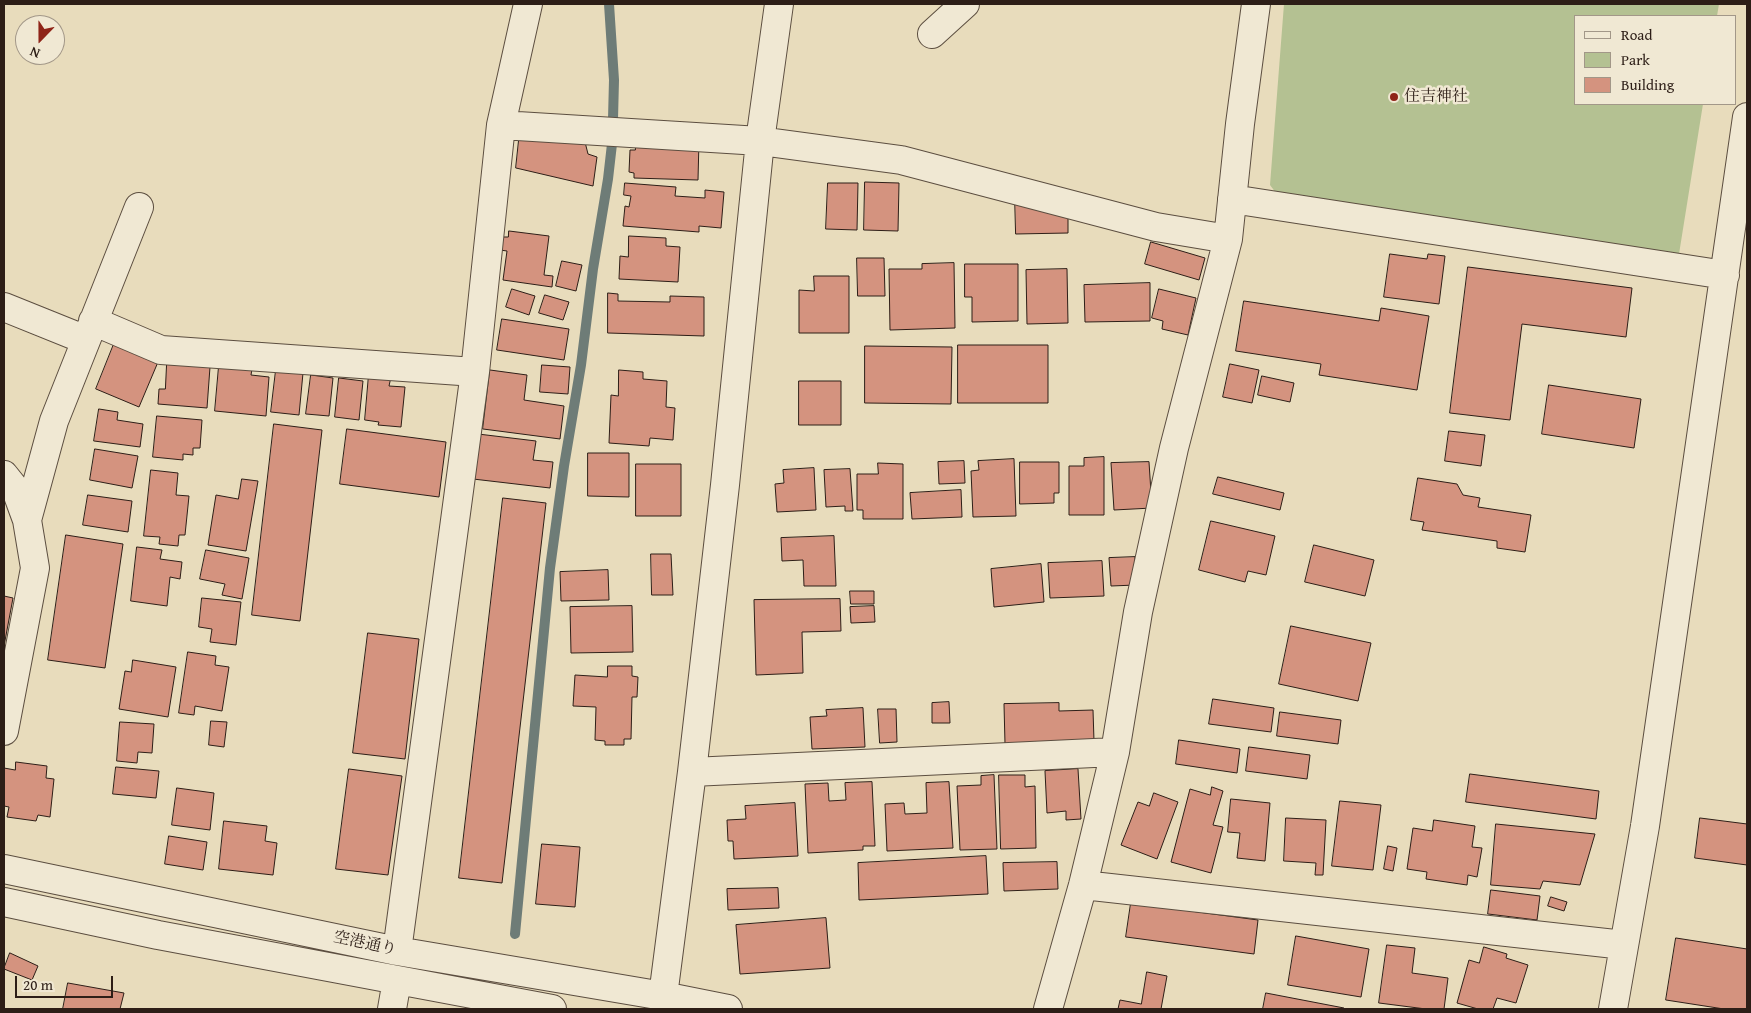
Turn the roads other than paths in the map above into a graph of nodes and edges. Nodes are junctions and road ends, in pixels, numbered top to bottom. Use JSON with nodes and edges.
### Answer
{"nodes":[{"id":1,"x":528,"y":4,"type":"edge"},
{"id":2,"x":779,"y":4,"type":"edge"},
{"id":3,"x":966,"y":4,"type":"edge"},
{"id":4,"x":1256,"y":4,"type":"edge"},
{"id":5,"x":932,"y":34,"type":"dead end"},
{"id":6,"x":1747,"y":117,"type":"edge"},
{"id":7,"x":501,"y":125,"type":"junction"},
{"id":8,"x":760,"y":141,"type":"junction"},
{"id":9,"x":1232,"y":199,"type":"junction"},
{"id":10,"x":139,"y":207,"type":"dead end"},
{"id":11,"x":1228,"y":239,"type":"junction"},
{"id":12,"x":1725,"y":275,"type":"junction"},
{"id":13,"x":4,"y":308,"type":"edge"},
{"id":14,"x":89,"y":331,"type":"junction"},
{"id":15,"x":475,"y":372,"type":"junction"},
{"id":16,"x":4,"y":475,"type":"edge"},
{"id":17,"x":27,"y":520,"type":"junction"},
{"id":18,"x":4,"y":731,"type":"edge"},
{"id":19,"x":1115,"y":752,"type":"junction"},
{"id":20,"x":692,"y":772,"type":"junction"},
{"id":21,"x":4,"y":869,"type":"edge"},
{"id":22,"x":1083,"y":884,"type":"junction"},
{"id":23,"x":4,"y":902,"type":"edge"},
{"id":24,"x":1624,"y":945,"type":"junction"},
{"id":25,"x":398,"y":951,"type":"junction"},
{"id":26,"x":397,"y":980,"type":"junction"},
{"id":27,"x":664,"y":1003,"type":"edge"},
{"id":28,"x":392,"y":1009,"type":"edge"},
{"id":29,"x":552,"y":1009,"type":"edge"},
{"id":30,"x":728,"y":1009,"type":"edge"},
{"id":31,"x":1048,"y":1009,"type":"edge"},
{"id":32,"x":1613,"y":1009,"type":"edge"}],
"edges":[{"from":1,"to":7,"type":"street"},
{"from":2,"to":8,"type":"street"},
{"from":3,"to":5,"type":"street"},
{"from":4,"to":9,"type":"street"},
{"from":6,"to":12,"type":"street"},
{"from":7,"to":8,"type":"street"},
{"from":7,"to":15,"type":"street"},
{"from":8,"to":11,"type":"street"},
{"from":8,"to":20,"type":"street"},
{"from":9,"to":11,"type":"street"},
{"from":9,"to":12,"type":"street"},
{"from":10,"to":14,"type":"street"},
{"from":11,"to":19,"type":"street"},
{"from":12,"to":24,"type":"street"},
{"from":13,"to":14,"type":"street"},
{"from":14,"to":15,"type":"street"},
{"from":14,"to":17,"type":"street"},
{"from":15,"to":25,"type":"street"},
{"from":16,"to":17,"type":"street"},
{"from":17,"to":18,"type":"street"},
{"from":19,"to":20,"type":"street"},
{"from":19,"to":22,"type":"street"},
{"from":20,"to":27,"type":"street"},
{"from":21,"to":25,"type":"street","name":"空港通り"},
{"from":22,"to":24,"type":"street"},
{"from":22,"to":31,"type":"street"},
{"from":23,"to":26,"type":"street","name":"空港通り"},
{"from":24,"to":32,"type":"street"},
{"from":25,"to":27,"type":"street","name":"空港通り"},
{"from":26,"to":28,"type":"street"},
{"from":26,"to":29,"type":"street","name":"空港通り"},
{"from":27,"to":30,"type":"street","name":"空港通り"}]}
